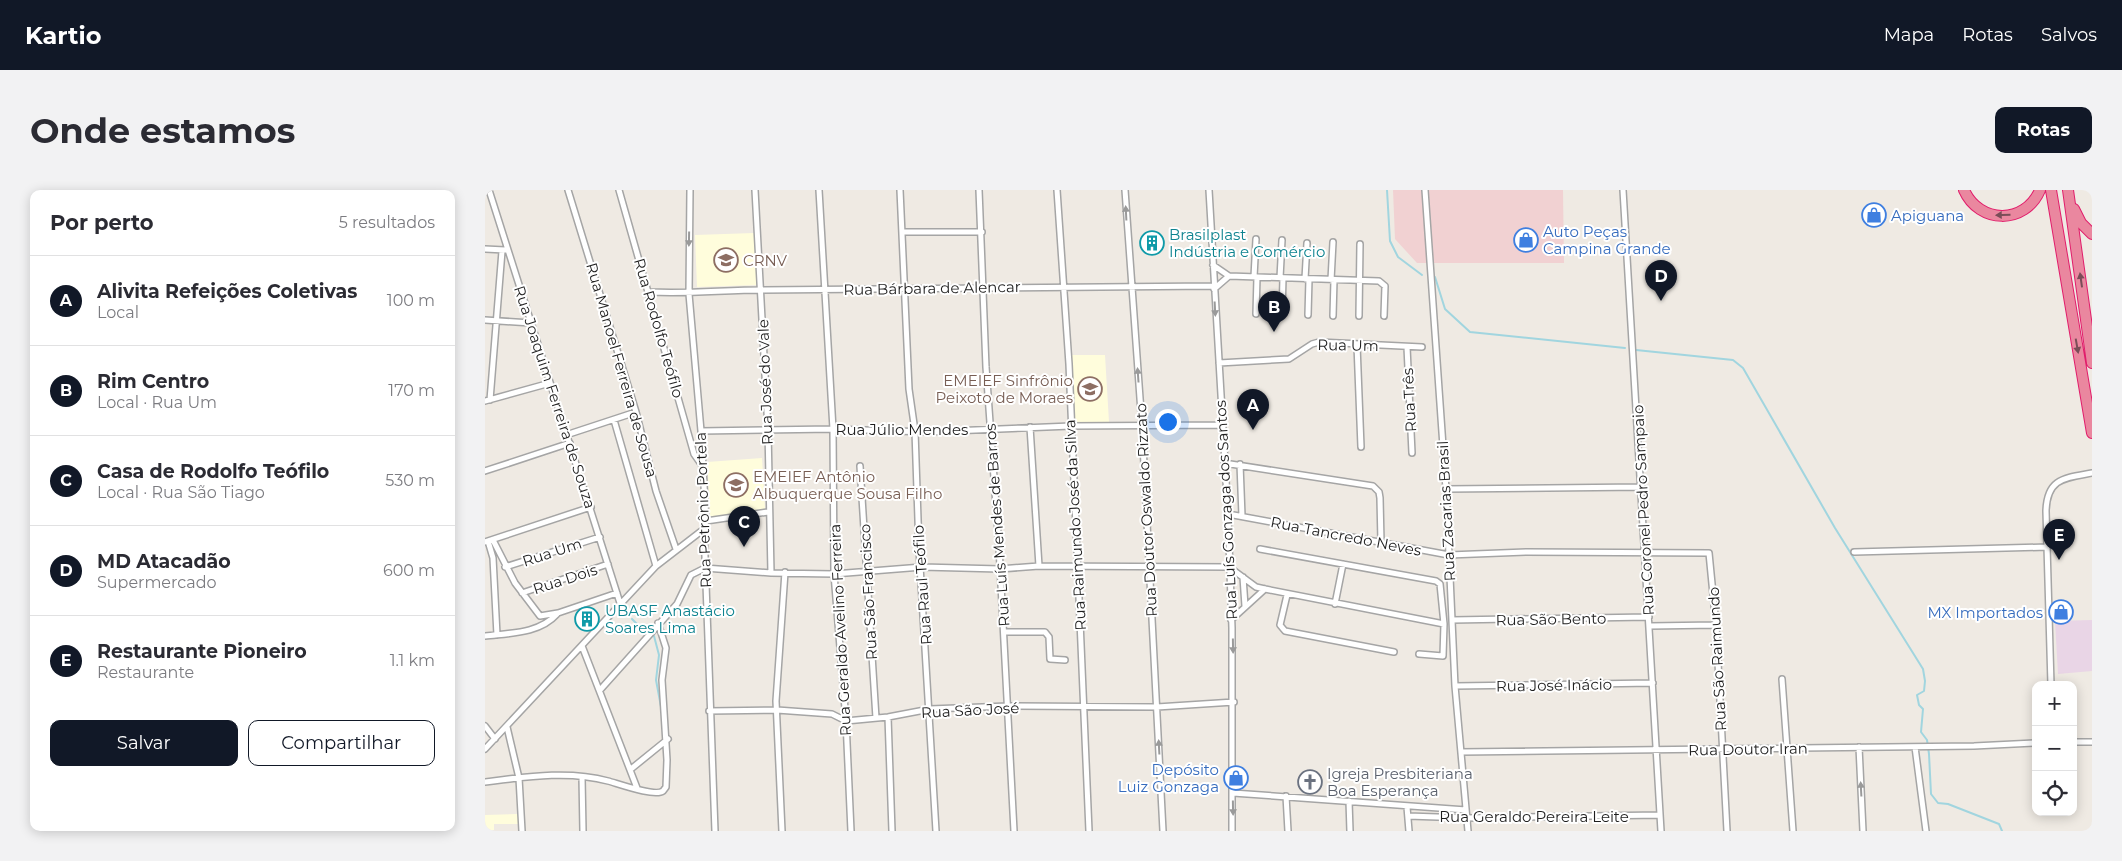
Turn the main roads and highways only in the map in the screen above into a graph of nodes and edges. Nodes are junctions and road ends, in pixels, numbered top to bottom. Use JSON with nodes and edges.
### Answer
{"nodes":[{"id":1,"x":1964,"y":190,"type":"edge"},
{"id":2,"x":2040,"y":190,"type":"edge"},
{"id":3,"x":2051,"y":190,"type":"edge"},
{"id":4,"x":2069,"y":194,"type":"edge"},
{"id":5,"x":2092,"y":234,"type":"edge"},
{"id":6,"x":2092,"y":328,"type":"edge"},
{"id":7,"x":2091,"y":348,"type":"edge"},
{"id":8,"x":2092,"y":363,"type":"edge"},
{"id":9,"x":2092,"y":433,"type":"edge"}],
"edges":[{"from":2,"to":1,"type":"highway","one_way":true},
{"from":3,"to":9,"type":"highway","one_way":true},
{"from":4,"to":5,"type":"highway"},
{"from":7,"to":4,"type":"highway","one_way":true},
{"from":6,"to":7,"type":"highway"},
{"from":7,"to":8,"type":"highway"}]}
